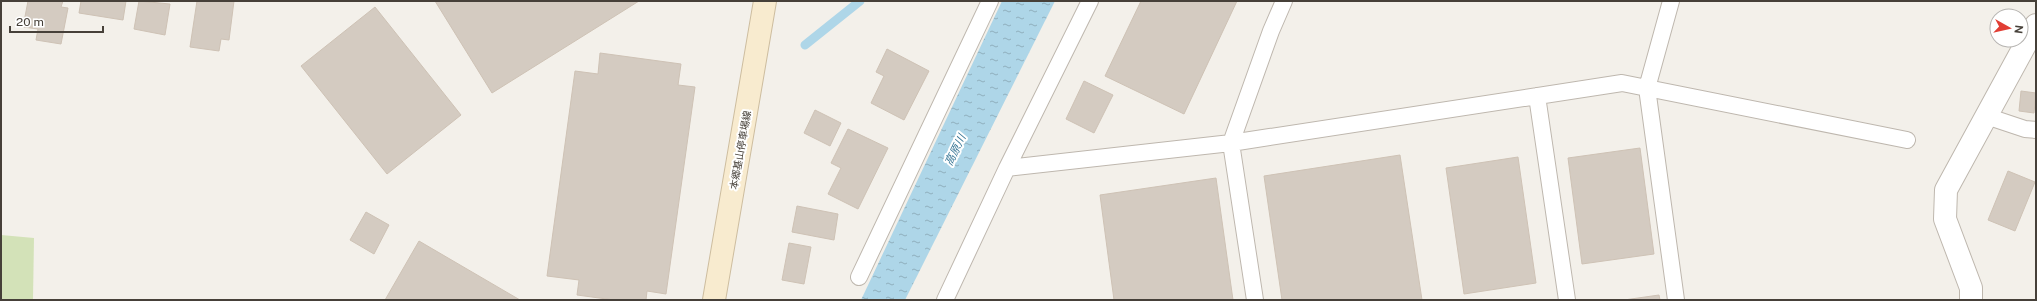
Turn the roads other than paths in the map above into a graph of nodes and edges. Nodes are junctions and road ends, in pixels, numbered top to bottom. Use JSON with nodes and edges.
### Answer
{"nodes":[{"id":1,"x":766,"y":1,"type":"edge"},
{"id":2,"x":990,"y":1,"type":"edge"},
{"id":3,"x":1090,"y":1,"type":"edge"},
{"id":4,"x":1284,"y":1,"type":"edge"},
{"id":5,"x":1671,"y":1,"type":"edge"},
{"id":6,"x":2036,"y":24,"type":"edge"},
{"id":7,"x":1647,"y":88,"type":"junction"},
{"id":8,"x":1537,"y":96,"type":"junction"},
{"id":9,"x":1986,"y":116,"type":"junction"},
{"id":10,"x":2036,"y":130,"type":"edge"},
{"id":11,"x":1907,"y":140,"type":"dead end"},
{"id":12,"x":1231,"y":143,"type":"junction"},
{"id":13,"x":1007,"y":168,"type":"junction"},
{"id":14,"x":859,"y":277,"type":"dead end"},
{"id":15,"x":714,"y":300,"type":"edge"},
{"id":16,"x":945,"y":300,"type":"edge"},
{"id":17,"x":1255,"y":300,"type":"edge"},
{"id":18,"x":1567,"y":300,"type":"edge"},
{"id":19,"x":1676,"y":300,"type":"edge"},
{"id":20,"x":1970,"y":300,"type":"edge"}],
"edges":[{"from":1,"to":15,"type":"main road","name":"本郷基山停車場線"},
{"from":2,"to":14,"type":"lane"},
{"from":3,"to":13,"type":"lane"},
{"from":4,"to":12,"type":"lane"},
{"from":5,"to":7,"type":"lane"},
{"from":6,"to":9,"type":"street"},
{"from":7,"to":8,"type":"lane"},
{"from":7,"to":11,"type":"lane"},
{"from":7,"to":19,"type":"lane"},
{"from":8,"to":12,"type":"lane"},
{"from":8,"to":18,"type":"lane"},
{"from":9,"to":10,"type":"lane"},
{"from":9,"to":20,"type":"street"},
{"from":12,"to":13,"type":"lane"},
{"from":12,"to":17,"type":"lane"},
{"from":13,"to":16,"type":"lane"}]}
